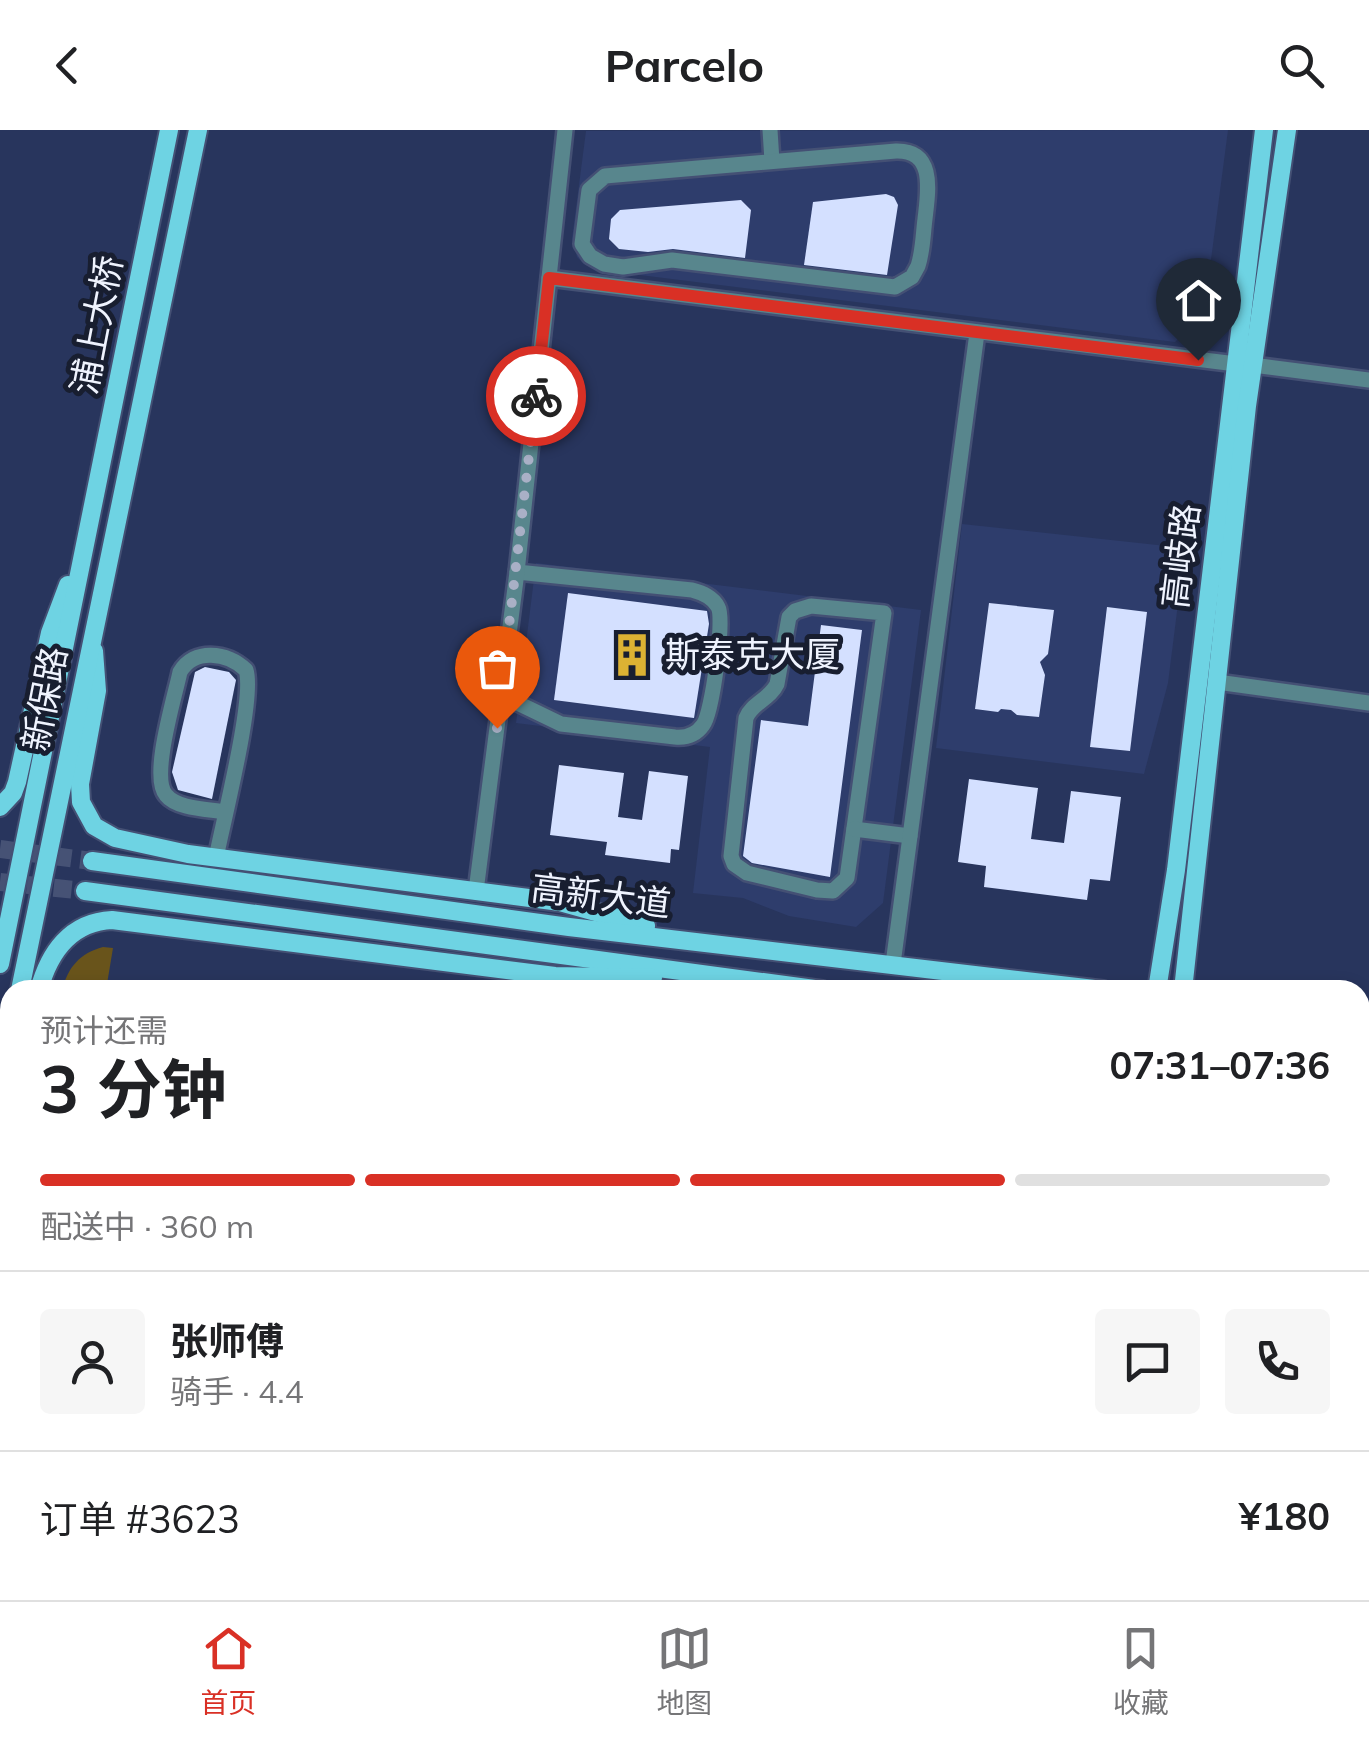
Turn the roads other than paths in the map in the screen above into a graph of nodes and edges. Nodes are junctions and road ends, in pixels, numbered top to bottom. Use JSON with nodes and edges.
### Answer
{"nodes":[{"id":1,"x":169,"y":130,"type":"edge"},
{"id":2,"x":198,"y":130,"type":"edge"},
{"id":3,"x":565,"y":130,"type":"edge"},
{"id":4,"x":770,"y":130,"type":"edge"},
{"id":5,"x":1264,"y":130,"type":"edge"},
{"id":6,"x":1287,"y":130,"type":"edge"},
{"id":7,"x":772,"y":161,"type":"junction"},
{"id":8,"x":760,"y":272,"type":"junction"},
{"id":9,"x":549,"y":278,"type":"junction"},
{"id":10,"x":755,"y":305,"type":"junction"},
{"id":11,"x":978,"y":333,"type":"junction"},
{"id":12,"x":1244,"y":364,"type":"junction"},
{"id":13,"x":1369,"y":380,"type":"edge"},
{"id":14,"x":88,"y":533,"type":"junction"},
{"id":15,"x":517,"y":572,"type":"junction"},
{"id":16,"x":92,"y":630,"type":"junction"},
{"id":17,"x":1218,"y":682,"type":"junction"},
{"id":18,"x":502,"y":695,"type":"junction"},
{"id":19,"x":1369,"y":702,"type":"edge"},
{"id":20,"x":0,"y":807,"type":"edge"},
{"id":21,"x":225,"y":812,"type":"junction"},
{"id":22,"x":854,"y":828,"type":"junction"},
{"id":23,"x":910,"y":836,"type":"junction"},
{"id":24,"x":216,"y":858,"type":"junction"},
{"id":25,"x":92,"y":861,"type":"tunnel mouth"},
{"id":26,"x":85,"y":891,"type":"tunnel mouth"},
{"id":27,"x":476,"y":891,"type":"junction"},
{"id":28,"x":694,"y":940,"type":"junction"},
{"id":29,"x":0,"y":964,"type":"edge"},
{"id":30,"x":893,"y":964,"type":"junction"},
{"id":31,"x":692,"y":974,"type":"junction"},
{"id":32,"x":22,"y":980,"type":"edge"},
{"id":33,"x":43,"y":980,"type":"edge"},
{"id":34,"x":741,"y":980,"type":"edge"},
{"id":35,"x":1022,"y":980,"type":"edge"},
{"id":36,"x":1159,"y":980,"type":"edge"},
{"id":37,"x":1184,"y":980,"type":"edge"}],
"edges":[{"from":1,"to":14,"type":"main road","name":"浦上大桥"},
{"from":2,"to":16,"type":"main road","name":"新保路"},
{"from":3,"to":9,"type":"street"},
{"from":4,"to":7,"type":"street"},
{"from":5,"to":12,"type":"main road","name":"高岐路"},
{"from":6,"to":12,"type":"main road","name":"高岐路"},
{"from":7,"to":8,"type":"street"},
{"from":7,"to":8,"type":"street"},
{"from":8,"to":10,"type":"street"},
{"from":9,"to":10,"type":"street"},
{"from":9,"to":15,"type":"street"},
{"from":10,"to":11,"type":"street"},
{"from":11,"to":12,"type":"street"},
{"from":11,"to":23,"type":"street"},
{"from":12,"to":13,"type":"street"},
{"from":12,"to":17,"type":"main road","name":"高岐路"},
{"from":12,"to":36,"type":"main road","name":"高岐路"},
{"from":14,"to":20,"type":"main road"},
{"from":14,"to":29,"type":"main road","name":"新保路"},
{"from":15,"to":18,"type":"street"},
{"from":15,"to":18,"type":"street"},
{"from":16,"to":24,"type":"main road"},
{"from":16,"to":32,"type":"main road","name":"新保路"},
{"from":17,"to":19,"type":"street"},
{"from":17,"to":37,"type":"main road","name":"高岐路"},
{"from":18,"to":27,"type":"street"},
{"from":21,"to":21,"type":"street"},
{"from":21,"to":24,"type":"street"},
{"from":22,"to":22,"type":"street"},
{"from":22,"to":23,"type":"street"},
{"from":23,"to":30,"type":"street"},
{"from":24,"to":27,"type":"main road"},
{"from":25,"to":28,"type":"main road","name":"高新大道"},
{"from":26,"to":31,"type":"main road","name":"高新大道"},
{"from":27,"to":28,"type":"main road"},
{"from":28,"to":30,"type":"main road","name":"高新大道"},
{"from":30,"to":35,"type":"main road","name":"高新大道"},
{"from":31,"to":33,"type":"main road"},
{"from":31,"to":34,"type":"main road","name":"高新大道"}]}
